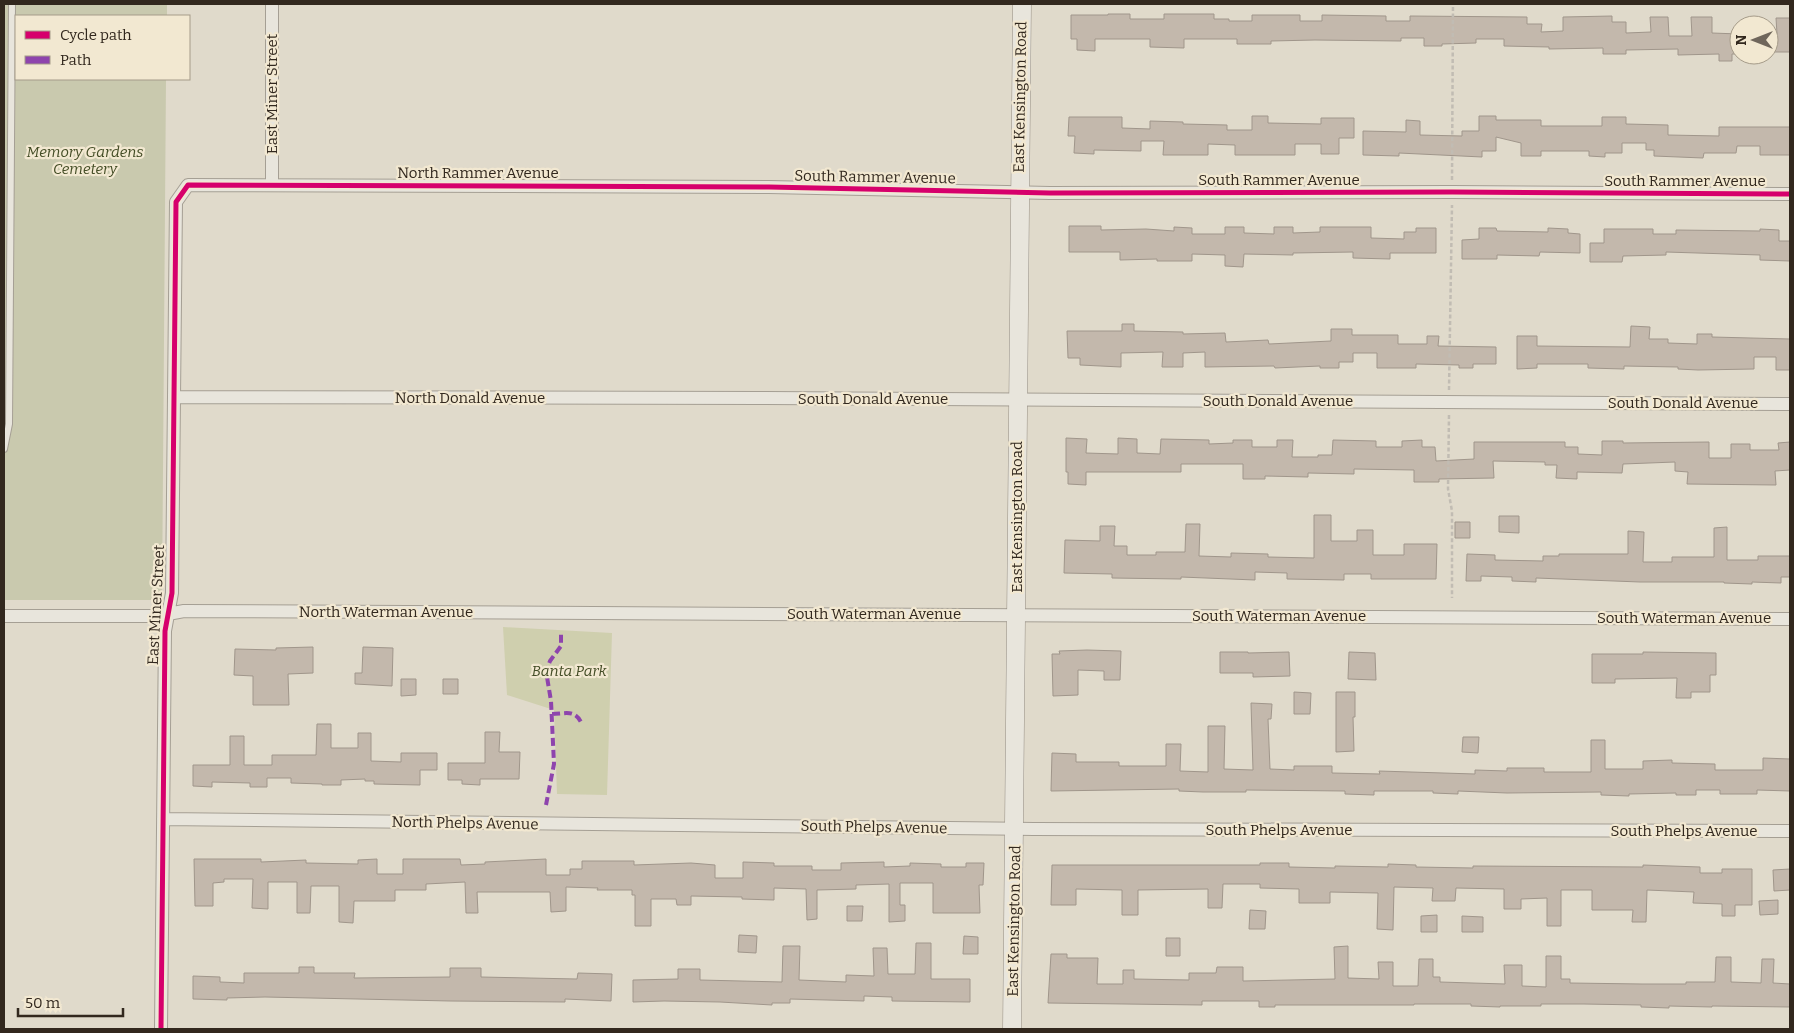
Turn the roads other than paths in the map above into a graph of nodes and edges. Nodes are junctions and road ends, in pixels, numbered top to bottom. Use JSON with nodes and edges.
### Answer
{"nodes":[{"id":1,"x":12,"y":4,"type":"edge"},
{"id":2,"x":272,"y":4,"type":"edge"},
{"id":3,"x":1022,"y":4,"type":"edge"},
{"id":4,"x":272,"y":185,"type":"junction"},
{"id":5,"x":188,"y":186,"type":"joint"},
{"id":6,"x":769,"y":187,"type":"joint"},
{"id":7,"x":1019,"y":193,"type":"junction"},
{"id":8,"x":1790,"y":194,"type":"edge"},
{"id":9,"x":7,"y":215,"type":"edge"},
{"id":10,"x":174,"y":398,"type":"junction"},
{"id":11,"x":766,"y":398,"type":"joint"},
{"id":12,"x":1018,"y":400,"type":"junction"},
{"id":13,"x":1790,"y":404,"type":"edge"},
{"id":14,"x":4,"y":449,"type":"edge"},
{"id":15,"x":768,"y":613,"type":"joint"},
{"id":16,"x":168,"y":614,"type":"junction"},
{"id":17,"x":1016,"y":614,"type":"junction"},
{"id":18,"x":4,"y":616,"type":"edge"},
{"id":19,"x":1790,"y":619,"type":"edge"},
{"id":20,"x":163,"y":819,"type":"junction"},
{"id":21,"x":767,"y":826,"type":"joint"},
{"id":22,"x":1015,"y":829,"type":"junction"},
{"id":23,"x":1790,"y":831,"type":"edge"},
{"id":24,"x":161,"y":1029,"type":"edge"},
{"id":25,"x":1012,"y":1029,"type":"edge"}],
"edges":[{"from":1,"to":9,"type":"lane"},
{"from":2,"to":4,"type":"street","name":"East Miner Street"},
{"from":3,"to":7,"type":"main road","name":"East Kensington Road"},
{"from":4,"to":5,"type":"street","name":"North Rammer Avenue"},
{"from":4,"to":6,"type":"street","name":"North Rammer Avenue"},
{"from":5,"to":10,"type":"street","name":"East Miner Street"},
{"from":6,"to":7,"type":"street","name":"South Rammer Avenue"},
{"from":7,"to":8,"type":"street","name":"South Rammer Avenue"},
{"from":7,"to":12,"type":"main road","name":"East Kensington Road"},
{"from":9,"to":14,"type":"lane"},
{"from":10,"to":11,"type":"street","name":"North Donald Avenue"},
{"from":10,"to":16,"type":"street","name":"East Miner Street"},
{"from":11,"to":12,"type":"street","name":"South Donald Avenue"},
{"from":12,"to":13,"type":"street","name":"South Donald Avenue"},
{"from":12,"to":17,"type":"main road","name":"East Kensington Road"},
{"from":15,"to":16,"type":"street","name":"North Waterman Avenue"},
{"from":15,"to":17,"type":"street","name":"South Waterman Avenue"},
{"from":16,"to":18,"type":"street","name":"North Waterman Avenue"},
{"from":16,"to":20,"type":"street","name":"East Miner Street"},
{"from":17,"to":19,"type":"street","name":"South Waterman Avenue"},
{"from":17,"to":22,"type":"main road","name":"East Kensington Road"},
{"from":20,"to":21,"type":"street","name":"North Phelps Avenue"},
{"from":20,"to":24,"type":"street","name":"East Miner Street"},
{"from":21,"to":22,"type":"street","name":"South Phelps Avenue"},
{"from":22,"to":23,"type":"street","name":"South Phelps Avenue"},
{"from":22,"to":25,"type":"main road","name":"East Kensington Road"}]}
